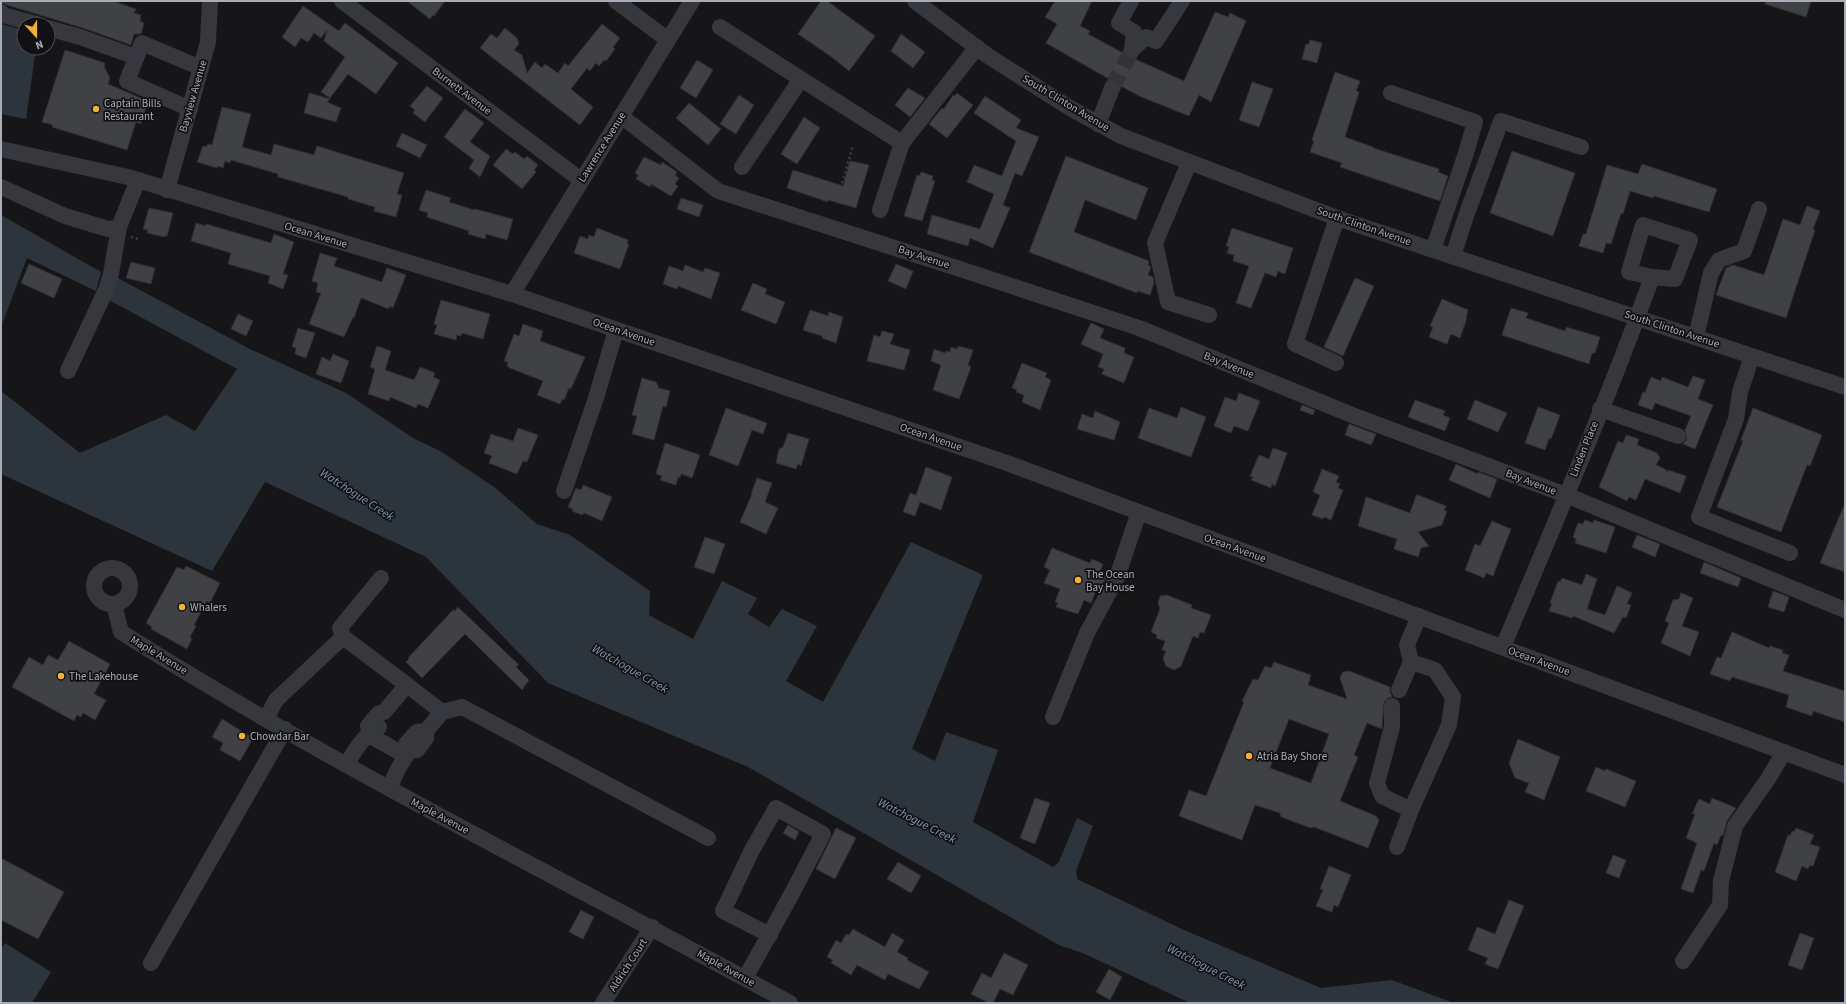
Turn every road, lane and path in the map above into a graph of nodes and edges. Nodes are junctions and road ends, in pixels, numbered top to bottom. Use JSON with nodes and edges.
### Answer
{"nodes":[{"id":1,"x":210,"y":1,"type":"edge"},
{"id":2,"x":342,"y":1,"type":"edge"},
{"id":3,"x":616,"y":1,"type":"edge"},
{"id":4,"x":692,"y":1,"type":"edge"},
{"id":5,"x":914,"y":1,"type":"edge"},
{"id":6,"x":1131,"y":1,"type":"edge"},
{"id":7,"x":1182,"y":1,"type":"edge"},
{"id":8,"x":1,"y":12,"type":"edge"},
{"id":9,"x":16,"y":19,"type":"edge"},
{"id":10,"x":720,"y":27,"type":"dead end"},
{"id":11,"x":56,"y":30,"type":"edge"},
{"id":12,"x":668,"y":40,"type":"junction"},
{"id":13,"x":977,"y":47,"type":"junction"},
{"id":14,"x":136,"y":57,"type":"junction"},
{"id":15,"x":200,"y":68,"type":"junction"},
{"id":16,"x":801,"y":80,"type":"junction"},
{"id":17,"x":1112,"y":88,"type":"tunnel mouth"},
{"id":18,"x":1391,"y":93,"type":"dead end"},
{"id":19,"x":190,"y":109,"type":"junction"},
{"id":20,"x":621,"y":116,"type":"junction"},
{"id":21,"x":1098,"y":124,"type":"junction"},
{"id":22,"x":902,"y":143,"type":"junction"},
{"id":23,"x":854,"y":146,"type":"dead end"},
{"id":24,"x":1580,"y":147,"type":"dead end"},
{"id":25,"x":1,"y":149,"type":"edge"},
{"id":26,"x":1189,"y":162,"type":"junction"},
{"id":27,"x":742,"y":167,"type":"dead end"},
{"id":28,"x":138,"y":180,"type":"junction"},
{"id":29,"x":581,"y":180,"type":"junction"},
{"id":30,"x":842,"y":183,"type":"dead end"},
{"id":31,"x":1,"y":187,"type":"edge"},
{"id":32,"x":167,"y":190,"type":"junction"},
{"id":33,"x":1759,"y":209,"type":"dead end"},
{"id":34,"x":880,"y":210,"type":"dead end"},
{"id":35,"x":1337,"y":218,"type":"junction"},
{"id":36,"x":119,"y":227,"type":"junction"},
{"id":37,"x":1433,"y":250,"type":"junction"},
{"id":38,"x":1453,"y":256,"type":"junction"},
{"id":39,"x":1652,"y":277,"type":"dead end"},
{"id":40,"x":512,"y":294,"type":"junction"},
{"id":41,"x":1209,"y":315,"type":"dead end"},
{"id":42,"x":1637,"y":318,"type":"junction"},
{"id":43,"x":616,"y":330,"type":"junction"},
{"id":44,"x":1696,"y":337,"type":"junction"},
{"id":45,"x":1752,"y":356,"type":"junction"},
{"id":46,"x":1336,"y":363,"type":"dead end"},
{"id":47,"x":68,"y":371,"type":"dead end"},
{"id":48,"x":1845,"y":387,"type":"edge"},
{"id":49,"x":1600,"y":409,"type":"junction"},
{"id":50,"x":1678,"y":436,"type":"dead end"},
{"id":51,"x":564,"y":491,"type":"dead end"},
{"id":52,"x":1566,"y":495,"type":"junction"},
{"id":53,"x":1139,"y":512,"type":"junction"},
{"id":54,"x":1790,"y":553,"type":"dead end"},
{"id":55,"x":381,"y":578,"type":"dead end"},
{"id":56,"x":114,"y":605,"type":"dead end"},
{"id":57,"x":1845,"y":610,"type":"edge"},
{"id":58,"x":1419,"y":616,"type":"junction"},
{"id":59,"x":343,"y":637,"type":"junction"},
{"id":60,"x":1503,"y":647,"type":"junction"},
{"id":61,"x":1411,"y":662,"type":"junction"},
{"id":62,"x":407,"y":685,"type":"junction"},
{"id":63,"x":1399,"y":690,"type":"dead end"},
{"id":64,"x":1392,"y":706,"type":"dead end"},
{"id":65,"x":442,"y":712,"type":"junction"},
{"id":66,"x":1053,"y":717,"type":"dead end"},
{"id":67,"x":266,"y":719,"type":"junction"},
{"id":68,"x":285,"y":729,"type":"junction"},
{"id":69,"x":370,"y":733,"type":"junction"},
{"id":70,"x":1784,"y":752,"type":"junction"},
{"id":71,"x":407,"y":753,"type":"junction"},
{"id":72,"x":346,"y":765,"type":"junction"},
{"id":73,"x":1845,"y":774,"type":"edge"},
{"id":74,"x":389,"y":788,"type":"junction"},
{"id":75,"x":1411,"y":810,"type":"junction"},
{"id":76,"x":708,"y":838,"type":"dead end"},
{"id":77,"x":1397,"y":846,"type":"dead end"},
{"id":78,"x":652,"y":927,"type":"junction"},
{"id":79,"x":770,"y":935,"type":"junction"},
{"id":80,"x":1683,"y":961,"type":"dead end"},
{"id":81,"x":152,"y":963,"type":"dead end"},
{"id":82,"x":745,"y":978,"type":"junction"},
{"id":83,"x":603,"y":1003,"type":"edge"},
{"id":84,"x":790,"y":1003,"type":"edge"}],
"edges":[{"from":1,"to":15,"type":"street","name":"Bayview Avenue"},
{"from":2,"to":29,"type":"street","name":"Burnett Avenue"},
{"from":3,"to":12,"type":"street"},
{"from":4,"to":12,"type":"street","name":"Lawrence Avenue"},
{"from":5,"to":13,"type":"street","name":"South Clinton Avenue"},
{"from":6,"to":7,"type":"street"},
{"from":8,"to":9,"type":"street"},
{"from":10,"to":16,"type":"street"},
{"from":11,"to":14,"type":"street"},
{"from":12,"to":20,"type":"street","name":"Lawrence Avenue"},
{"from":13,"to":21,"type":"street","name":"South Clinton Avenue"},
{"from":13,"to":22,"type":"street"},
{"from":14,"to":15,"type":"street"},
{"from":14,"to":19,"type":"street"},
{"from":15,"to":19,"type":"street","name":"Bayview Avenue"},
{"from":16,"to":22,"type":"street"},
{"from":16,"to":27,"type":"street"},
{"from":17,"to":21,"type":"street"},
{"from":18,"to":37,"type":"street"},
{"from":19,"to":32,"type":"street","name":"Bayview Avenue"},
{"from":20,"to":29,"type":"street","name":"Lawrence Avenue"},
{"from":20,"to":52,"type":"street","name":"Bay Avenue"},
{"from":21,"to":26,"type":"street","name":"South Clinton Avenue"},
{"from":22,"to":34,"type":"street"},
{"from":23,"to":30,"type":"path"},
{"from":24,"to":38,"type":"street"},
{"from":25,"to":28,"type":"street","name":"Ocean Avenue"},
{"from":26,"to":35,"type":"street","name":"South Clinton Avenue"},
{"from":26,"to":41,"type":"street"},
{"from":28,"to":32,"type":"street","name":"Ocean Avenue"},
{"from":28,"to":36,"type":"street"},
{"from":29,"to":40,"type":"street","name":"Lawrence Avenue"},
{"from":31,"to":36,"type":"street"},
{"from":32,"to":40,"type":"street","name":"Ocean Avenue"},
{"from":33,"to":44,"type":"street"},
{"from":35,"to":37,"type":"street","name":"South Clinton Avenue"},
{"from":35,"to":46,"type":"street"},
{"from":36,"to":47,"type":"street"},
{"from":37,"to":38,"type":"street","name":"South Clinton Avenue"},
{"from":38,"to":42,"type":"street","name":"South Clinton Avenue"},
{"from":39,"to":42,"type":"street","name":"Linden Place"},
{"from":40,"to":43,"type":"street","name":"Ocean Avenue"},
{"from":42,"to":44,"type":"street","name":"South Clinton Avenue"},
{"from":42,"to":49,"type":"street","name":"Linden Place"},
{"from":43,"to":51,"type":"street"},
{"from":43,"to":53,"type":"street","name":"Ocean Avenue"},
{"from":44,"to":45,"type":"street","name":"South Clinton Avenue"},
{"from":45,"to":48,"type":"street","name":"South Clinton Avenue"},
{"from":45,"to":54,"type":"street"},
{"from":49,"to":50,"type":"street"},
{"from":49,"to":52,"type":"street","name":"Linden Place"},
{"from":52,"to":57,"type":"street","name":"Bay Avenue"},
{"from":52,"to":60,"type":"street","name":"Linden Place"},
{"from":53,"to":58,"type":"street","name":"Ocean Avenue"},
{"from":53,"to":66,"type":"street"},
{"from":55,"to":59,"type":"street"},
{"from":56,"to":67,"type":"street","name":"Maple Avenue"},
{"from":58,"to":60,"type":"street","name":"Ocean Avenue"},
{"from":58,"to":61,"type":"street"},
{"from":59,"to":62,"type":"street"},
{"from":59,"to":67,"type":"street"},
{"from":60,"to":70,"type":"street","name":"Ocean Avenue"},
{"from":61,"to":63,"type":"street"},
{"from":61,"to":75,"type":"street"},
{"from":62,"to":65,"type":"street"},
{"from":62,"to":69,"type":"street"},
{"from":64,"to":75,"type":"street"},
{"from":65,"to":71,"type":"street"},
{"from":65,"to":76,"type":"street"},
{"from":67,"to":68,"type":"street","name":"Maple Avenue"},
{"from":68,"to":72,"type":"street","name":"Maple Avenue"},
{"from":68,"to":81,"type":"street"},
{"from":69,"to":71,"type":"street"},
{"from":69,"to":72,"type":"street"},
{"from":70,"to":73,"type":"street","name":"Ocean Avenue"},
{"from":70,"to":80,"type":"street"},
{"from":71,"to":74,"type":"street"},
{"from":72,"to":74,"type":"street","name":"Maple Avenue"},
{"from":74,"to":78,"type":"street","name":"Maple Avenue"},
{"from":75,"to":77,"type":"street"},
{"from":78,"to":82,"type":"street","name":"Maple Avenue"},
{"from":78,"to":83,"type":"street","name":"Aldrich Court"},
{"from":79,"to":79,"type":"street"},
{"from":79,"to":82,"type":"street"},
{"from":82,"to":84,"type":"street","name":"Maple Avenue"}]}
